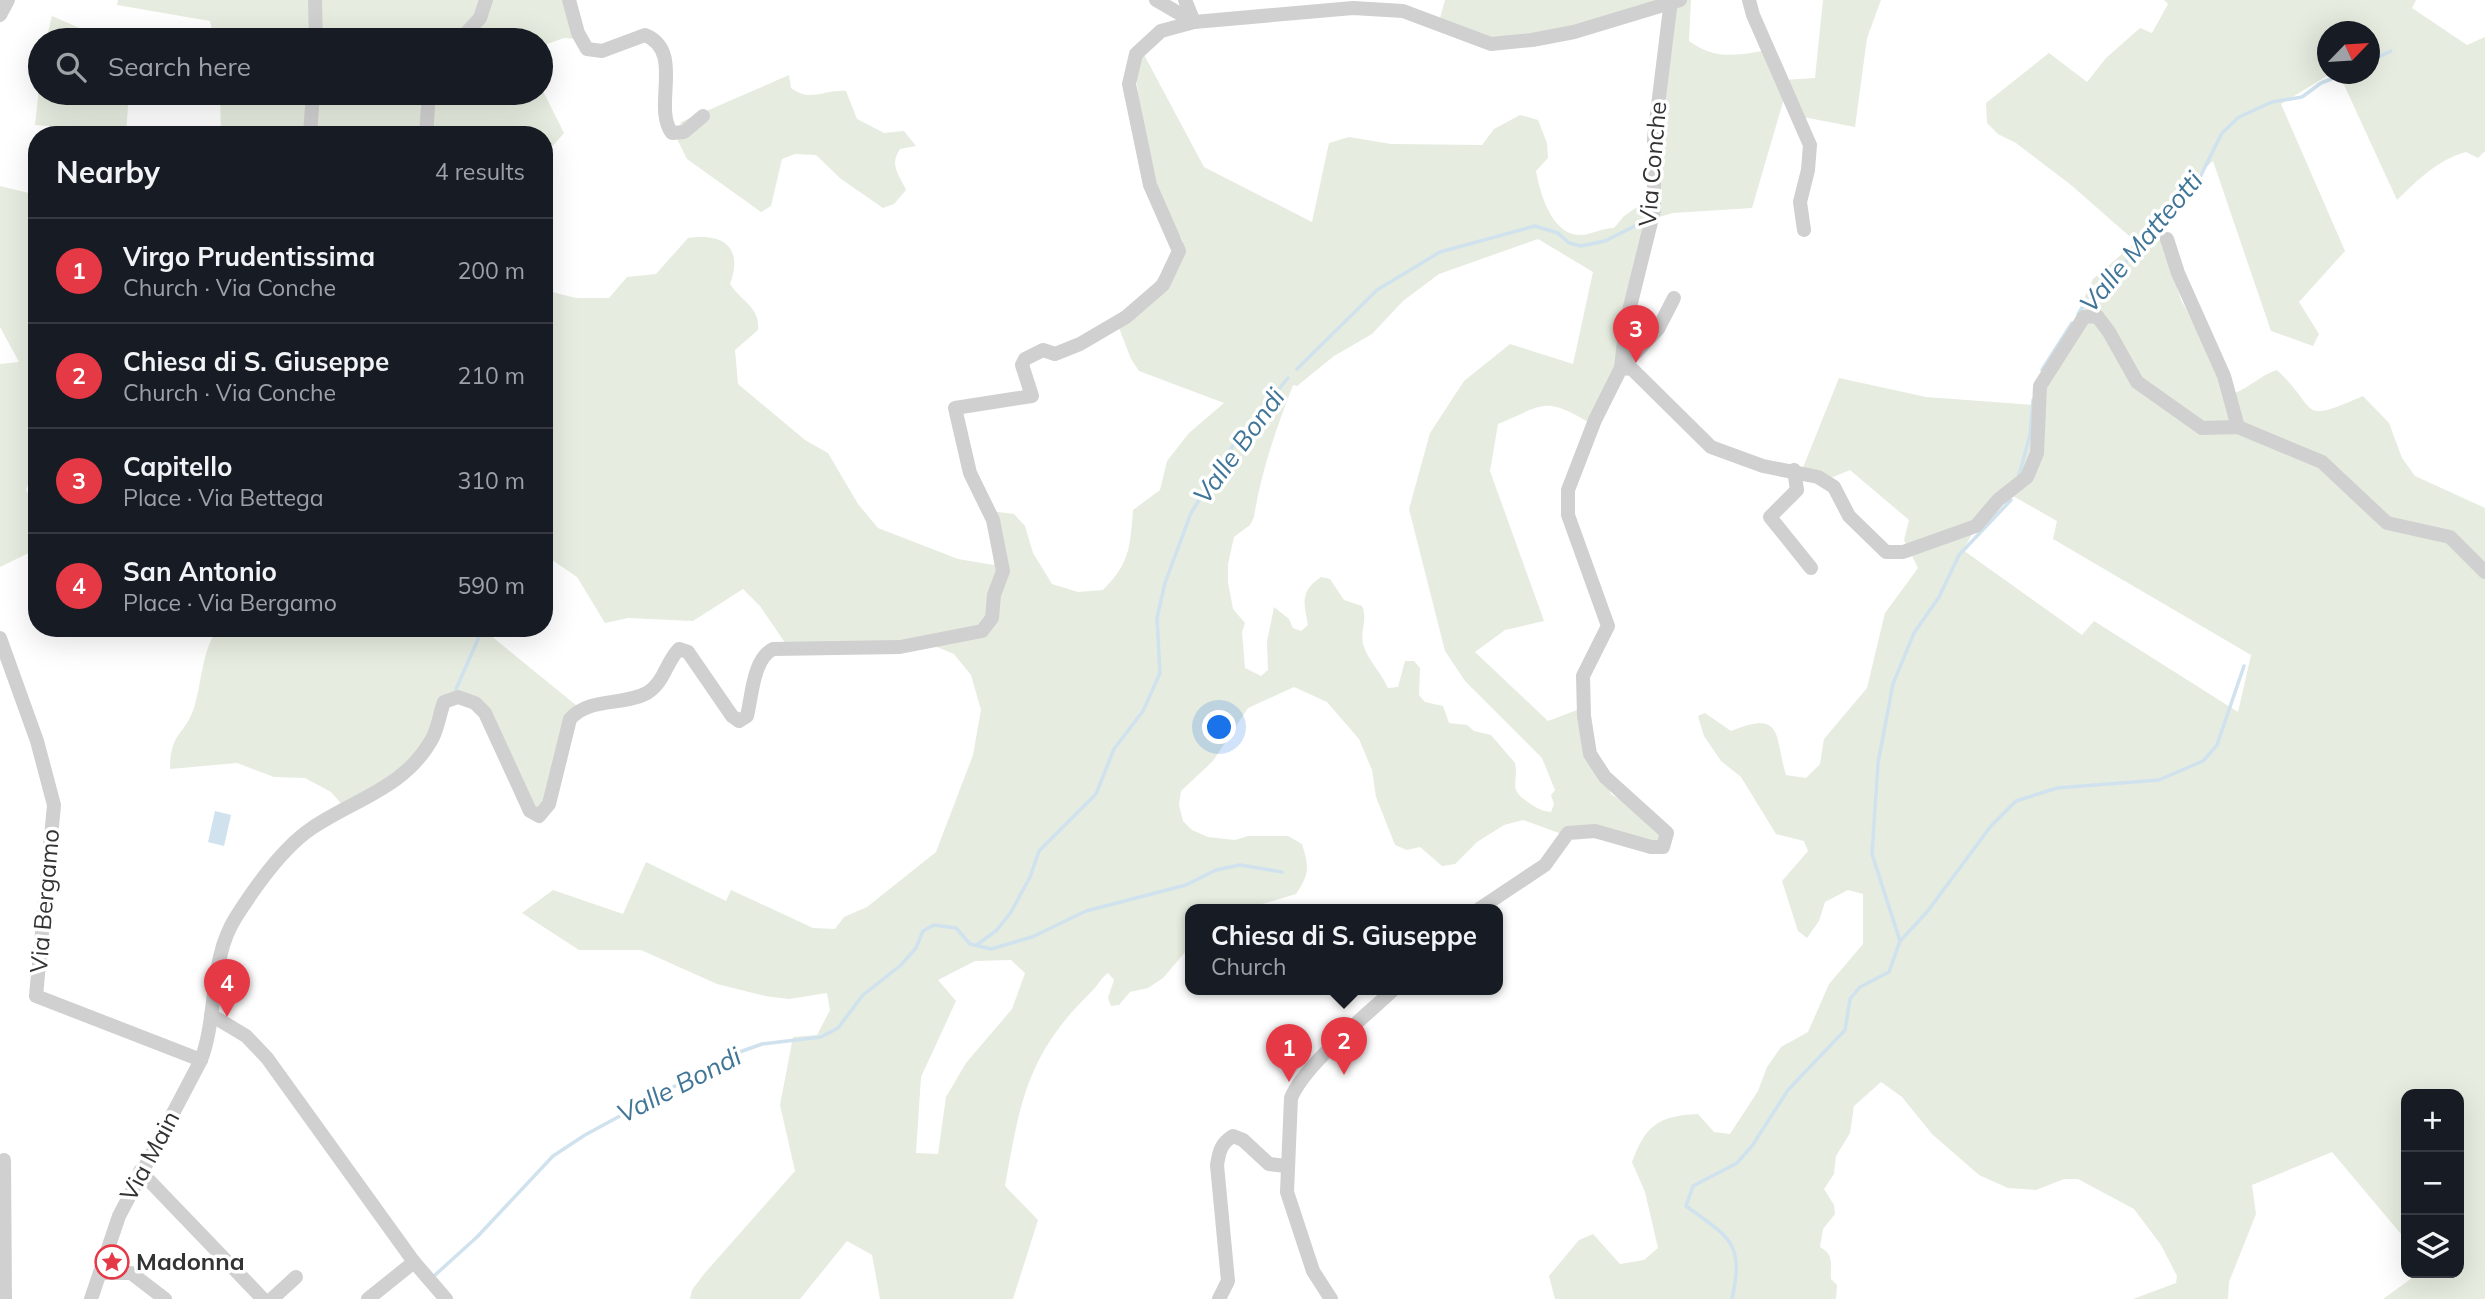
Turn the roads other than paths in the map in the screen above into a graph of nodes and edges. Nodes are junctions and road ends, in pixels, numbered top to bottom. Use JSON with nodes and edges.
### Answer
{"nodes":[{"id":1,"x":8,"y":0,"type":"edge"},
{"id":2,"x":315,"y":0,"type":"edge"},
{"id":3,"x":486,"y":0,"type":"edge"},
{"id":4,"x":569,"y":0,"type":"edge"},
{"id":5,"x":1156,"y":0,"type":"edge"},
{"id":6,"x":1185,"y":0,"type":"edge"},
{"id":7,"x":1749,"y":0,"type":"edge"},
{"id":8,"x":1674,"y":1,"type":"edge"},
{"id":9,"x":0,"y":15,"type":"edge"},
{"id":10,"x":1194,"y":22,"type":"junction"},
{"id":11,"x":316,"y":28,"type":"edge"},
{"id":12,"x":471,"y":28,"type":"edge"},
{"id":13,"x":312,"y":105,"type":"edge"},
{"id":14,"x":428,"y":105,"type":"edge"},
{"id":15,"x":703,"y":116,"type":"dead end"},
{"id":16,"x":311,"y":126,"type":"edge"},
{"id":17,"x":427,"y":126,"type":"edge"},
{"id":18,"x":1804,"y":230,"type":"dead end"},
{"id":19,"x":2167,"y":239,"type":"dead end"},
{"id":20,"x":1674,"y":298,"type":"dead end"},
{"id":21,"x":1621,"y":368,"type":"junction"},
{"id":22,"x":2238,"y":427,"type":"junction"},
{"id":23,"x":1794,"y":470,"type":"junction"},
{"id":24,"x":1811,"y":568,"type":"dead end"},
{"id":25,"x":2485,"y":572,"type":"edge"},
{"id":26,"x":0,"y":638,"type":"edge"},
{"id":27,"x":1486,"y":904,"type":"edge"},
{"id":28,"x":1388,"y":995,"type":"edge"},
{"id":29,"x":211,"y":1015,"type":"junction"},
{"id":30,"x":201,"y":1060,"type":"junction"},
{"id":31,"x":4,"y":1160,"type":"dead end"},
{"id":32,"x":1286,"y":1166,"type":"junction"},
{"id":33,"x":140,"y":1171,"type":"junction"},
{"id":34,"x":414,"y":1262,"type":"junction"},
{"id":35,"x":100,"y":1273,"type":"junction"},
{"id":36,"x":296,"y":1277,"type":"dead end"},
{"id":37,"x":5,"y":1299,"type":"edge"},
{"id":38,"x":91,"y":1299,"type":"edge"},
{"id":39,"x":165,"y":1299,"type":"edge"},
{"id":40,"x":262,"y":1299,"type":"edge"},
{"id":41,"x":272,"y":1299,"type":"edge"},
{"id":42,"x":368,"y":1299,"type":"edge"},
{"id":43,"x":446,"y":1299,"type":"edge"},
{"id":44,"x":1219,"y":1299,"type":"edge"},
{"id":45,"x":1331,"y":1299,"type":"edge"}],
"edges":[{"from":1,"to":9,"type":"street"},
{"from":2,"to":11,"type":"street"},
{"from":3,"to":12,"type":"street"},
{"from":4,"to":15,"type":"street"},
{"from":5,"to":10,"type":"street"},
{"from":6,"to":10,"type":"street"},
{"from":7,"to":18,"type":"street"},
{"from":8,"to":10,"type":"street"},
{"from":8,"to":21,"type":"street","name":"Via Conche"},
{"from":10,"to":29,"type":"street","name":"Via Main"},
{"from":13,"to":16,"type":"street"},
{"from":14,"to":17,"type":"street"},
{"from":19,"to":22,"type":"street"},
{"from":20,"to":21,"type":"street"},
{"from":21,"to":23,"type":"street"},
{"from":21,"to":27,"type":"street","name":"Via Conche"},
{"from":22,"to":23,"type":"street"},
{"from":22,"to":25,"type":"street"},
{"from":23,"to":24,"type":"street"},
{"from":26,"to":30,"type":"street","name":"Via Bergamo"},
{"from":28,"to":32,"type":"street"},
{"from":29,"to":30,"type":"street","name":"Via Main"},
{"from":29,"to":34,"type":"street"},
{"from":30,"to":33,"type":"street","name":"Via Main"},
{"from":31,"to":37,"type":"street"},
{"from":32,"to":44,"type":"street"},
{"from":32,"to":45,"type":"street"},
{"from":33,"to":35,"type":"street","name":"Via Main"},
{"from":33,"to":40,"type":"street"},
{"from":34,"to":42,"type":"street"},
{"from":34,"to":43,"type":"street"},
{"from":35,"to":38,"type":"street","name":"Via Main"},
{"from":35,"to":39,"type":"street"},
{"from":36,"to":41,"type":"street"}]}
